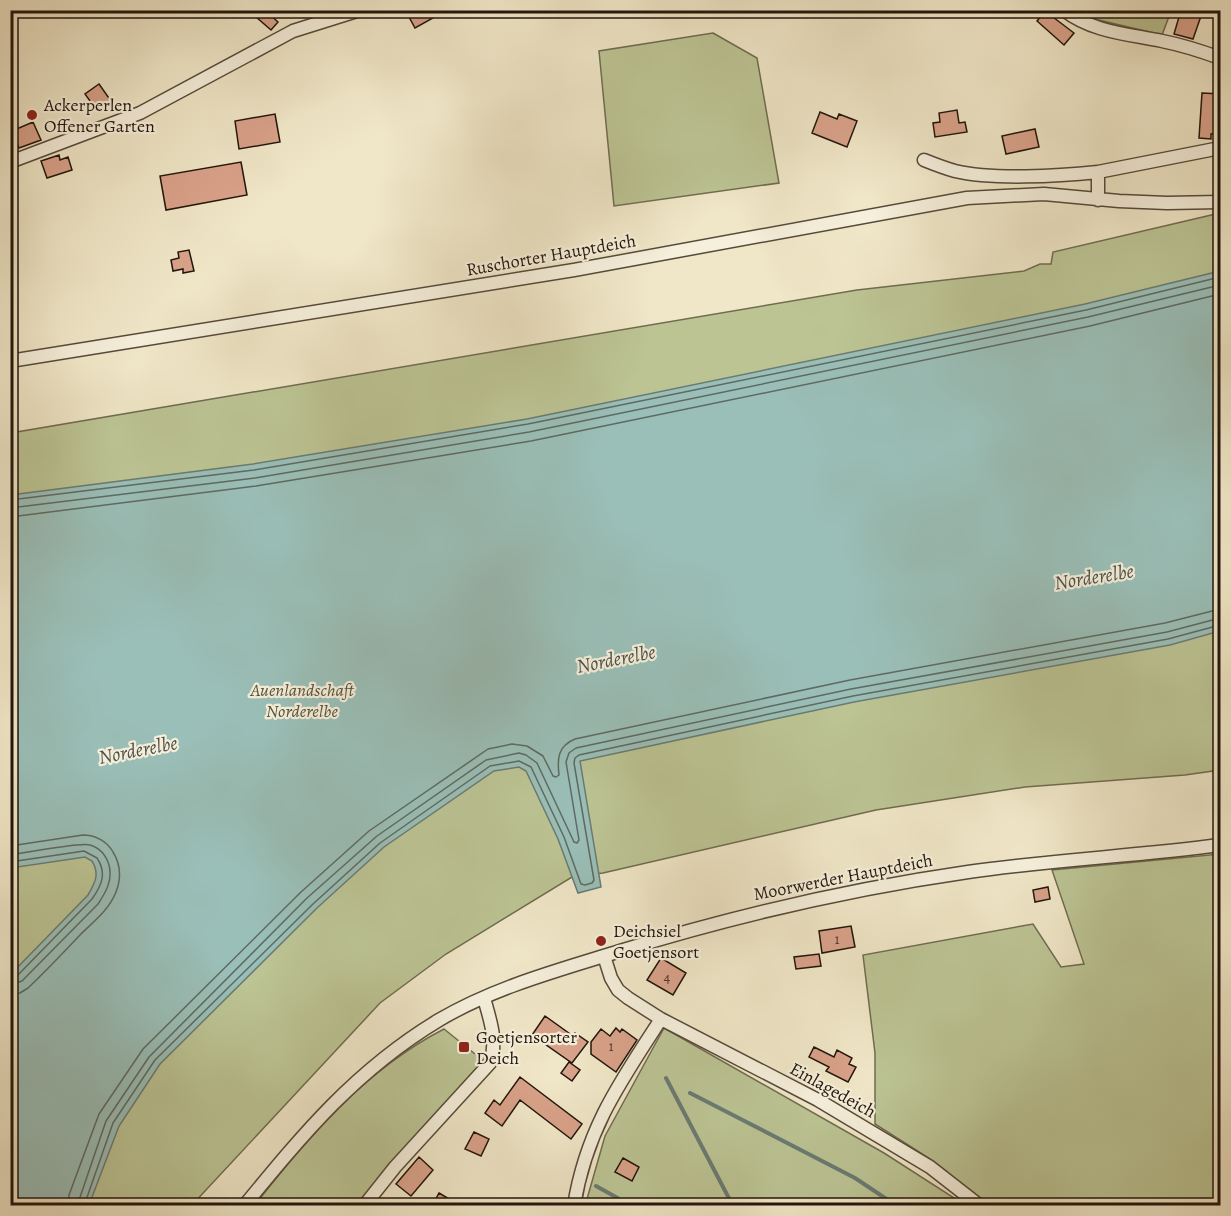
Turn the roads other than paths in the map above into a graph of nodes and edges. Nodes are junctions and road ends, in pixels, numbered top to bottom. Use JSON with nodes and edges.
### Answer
{"nodes":[{"id":1,"x":360,"y":10,"type":"edge"},
{"id":2,"x":1064,"y":10,"type":"edge"},
{"id":3,"x":1221,"y":58,"type":"edge"},
{"id":4,"x":1221,"y":148,"type":"edge"},
{"id":5,"x":924,"y":160,"type":"dead end"},
{"id":6,"x":10,"y":162,"type":"edge"},
{"id":7,"x":1098,"y":172,"type":"junction"},
{"id":8,"x":1098,"y":200,"type":"junction"},
{"id":9,"x":1221,"y":202,"type":"edge"},
{"id":10,"x":10,"y":361,"type":"edge"},
{"id":11,"x":1221,"y":844,"type":"edge"},
{"id":12,"x":604,"y":956,"type":"junction"},
{"id":13,"x":484,"y":998,"type":"junction"},
{"id":14,"x":661,"y":1019,"type":"junction"},
{"id":15,"x":244,"y":1206,"type":"edge"},
{"id":16,"x":364,"y":1206,"type":"edge"},
{"id":17,"x":574,"y":1206,"type":"edge"},
{"id":18,"x":980,"y":1206,"type":"edge"}],
"edges":[{"from":1,"to":6,"type":"street"},
{"from":2,"to":3,"type":"street"},
{"from":4,"to":7,"type":"street"},
{"from":5,"to":7,"type":"street"},
{"from":7,"to":8,"type":"street"},
{"from":8,"to":9,"type":"street","name":"Ruschorter Hauptdeich"},
{"from":8,"to":10,"type":"street","name":"Ruschorter Hauptdeich"},
{"from":11,"to":12,"type":"street","name":"Moorwerder Hauptdeich"},
{"from":12,"to":13,"type":"street","name":"Moorwerder Hauptdeich"},
{"from":12,"to":14,"type":"street","name":"Einlagedeich"},
{"from":13,"to":15,"type":"street","name":"Moorwerder Hauptdeich"},
{"from":13,"to":16,"type":"street"},
{"from":14,"to":17,"type":"street"},
{"from":14,"to":18,"type":"street","name":"Einlagedeich"}]}
